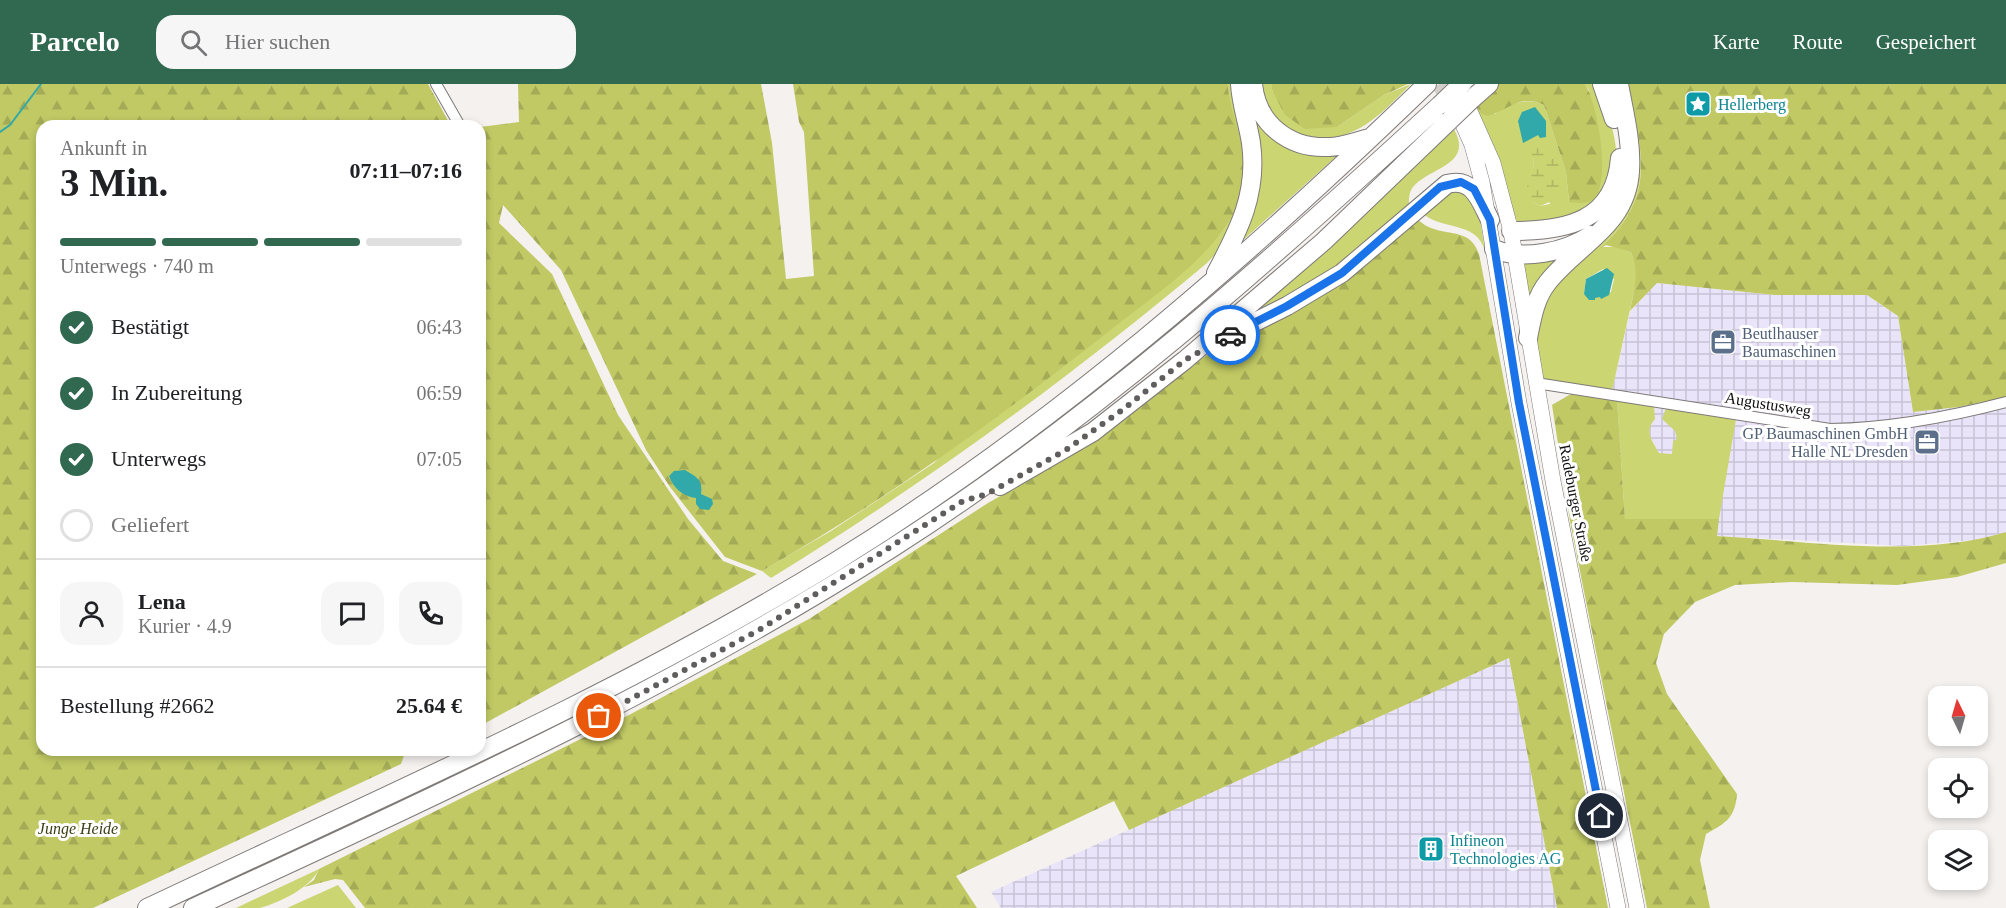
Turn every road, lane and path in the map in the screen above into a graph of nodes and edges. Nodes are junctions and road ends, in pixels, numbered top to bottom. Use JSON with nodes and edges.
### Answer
{"nodes":[{"id":1,"x":436,"y":84,"type":"edge"},
{"id":2,"x":1240,"y":84,"type":"edge"},
{"id":3,"x":1252,"y":84,"type":"edge"},
{"id":4,"x":1427,"y":84,"type":"edge"},
{"id":5,"x":1489,"y":84,"type":"edge"},
{"id":6,"x":1602,"y":84,"type":"edge"},
{"id":7,"x":1619,"y":84,"type":"edge"},
{"id":8,"x":1462,"y":106,"type":"edge"},
{"id":9,"x":457,"y":120,"type":"edge"},
{"id":10,"x":1371,"y":138,"type":"junction"},
{"id":11,"x":1614,"y":218,"type":"junction"},
{"id":12,"x":1490,"y":220,"type":"junction"},
{"id":13,"x":1511,"y":231,"type":"junction"},
{"id":14,"x":1494,"y":249,"type":"junction"},
{"id":15,"x":1515,"y":256,"type":"junction"},
{"id":16,"x":1211,"y":282,"type":"junction"},
{"id":17,"x":1528,"y":338,"type":"junction"},
{"id":18,"x":1185,"y":360,"type":"junction"},
{"id":19,"x":1536,"y":383,"type":"junction"},
{"id":20,"x":1561,"y":388,"type":"junction"},
{"id":21,"x":2006,"y":402,"type":"edge"},
{"id":22,"x":1539,"y":404,"type":"junction"},
{"id":23,"x":963,"y":501,"type":"junction"},
{"id":24,"x":486,"y":750,"type":"edge"},
{"id":25,"x":473,"y":756,"type":"edge"},
{"id":26,"x":147,"y":908,"type":"edge"},
{"id":27,"x":193,"y":908,"type":"edge"},
{"id":28,"x":1618,"y":908,"type":"edge"},
{"id":29,"x":1637,"y":908,"type":"edge"}],
"edges":[{"from":1,"to":9,"type":"street"},
{"from":2,"to":16,"type":"highway"},
{"from":3,"to":10,"type":"highway"},
{"from":4,"to":10,"type":"highway"},
{"from":5,"to":8,"type":"highway"},
{"from":6,"to":13,"type":"highway"},
{"from":7,"to":11,"type":"highway"},
{"from":8,"to":12,"type":"main road"},
{"from":8,"to":13,"type":"main road","name":"Radeburger Straße"},
{"from":8,"to":18,"type":"highway"},
{"from":8,"to":23,"type":"highway","bridge":true},
{"from":10,"to":16,"type":"highway"},
{"from":11,"to":15,"type":"highway"},
{"from":11,"to":17,"type":"highway"},
{"from":12,"to":14,"type":"main road"},
{"from":12,"to":18,"type":"highway"},
{"from":13,"to":15,"type":"main road","name":"Radeburger Straße"},
{"from":14,"to":15,"type":"highway"},
{"from":14,"to":28,"type":"main road"},
{"from":15,"to":17,"type":"main road","name":"Radeburger Straße"},
{"from":16,"to":24,"type":"highway"},
{"from":17,"to":19,"type":"main road","name":"Radeburger Straße"},
{"from":18,"to":23,"type":"highway"},
{"from":19,"to":20,"type":"street","name":"Augustusweg"},
{"from":19,"to":22,"type":"main road","name":"Radeburger Straße"},
{"from":20,"to":21,"type":"street","name":"Augustusweg"},
{"from":20,"to":22,"type":"street"},
{"from":22,"to":29,"type":"main road","name":"Radeburger Straße"},
{"from":23,"to":27,"type":"highway"},
{"from":25,"to":26,"type":"highway"}]}
